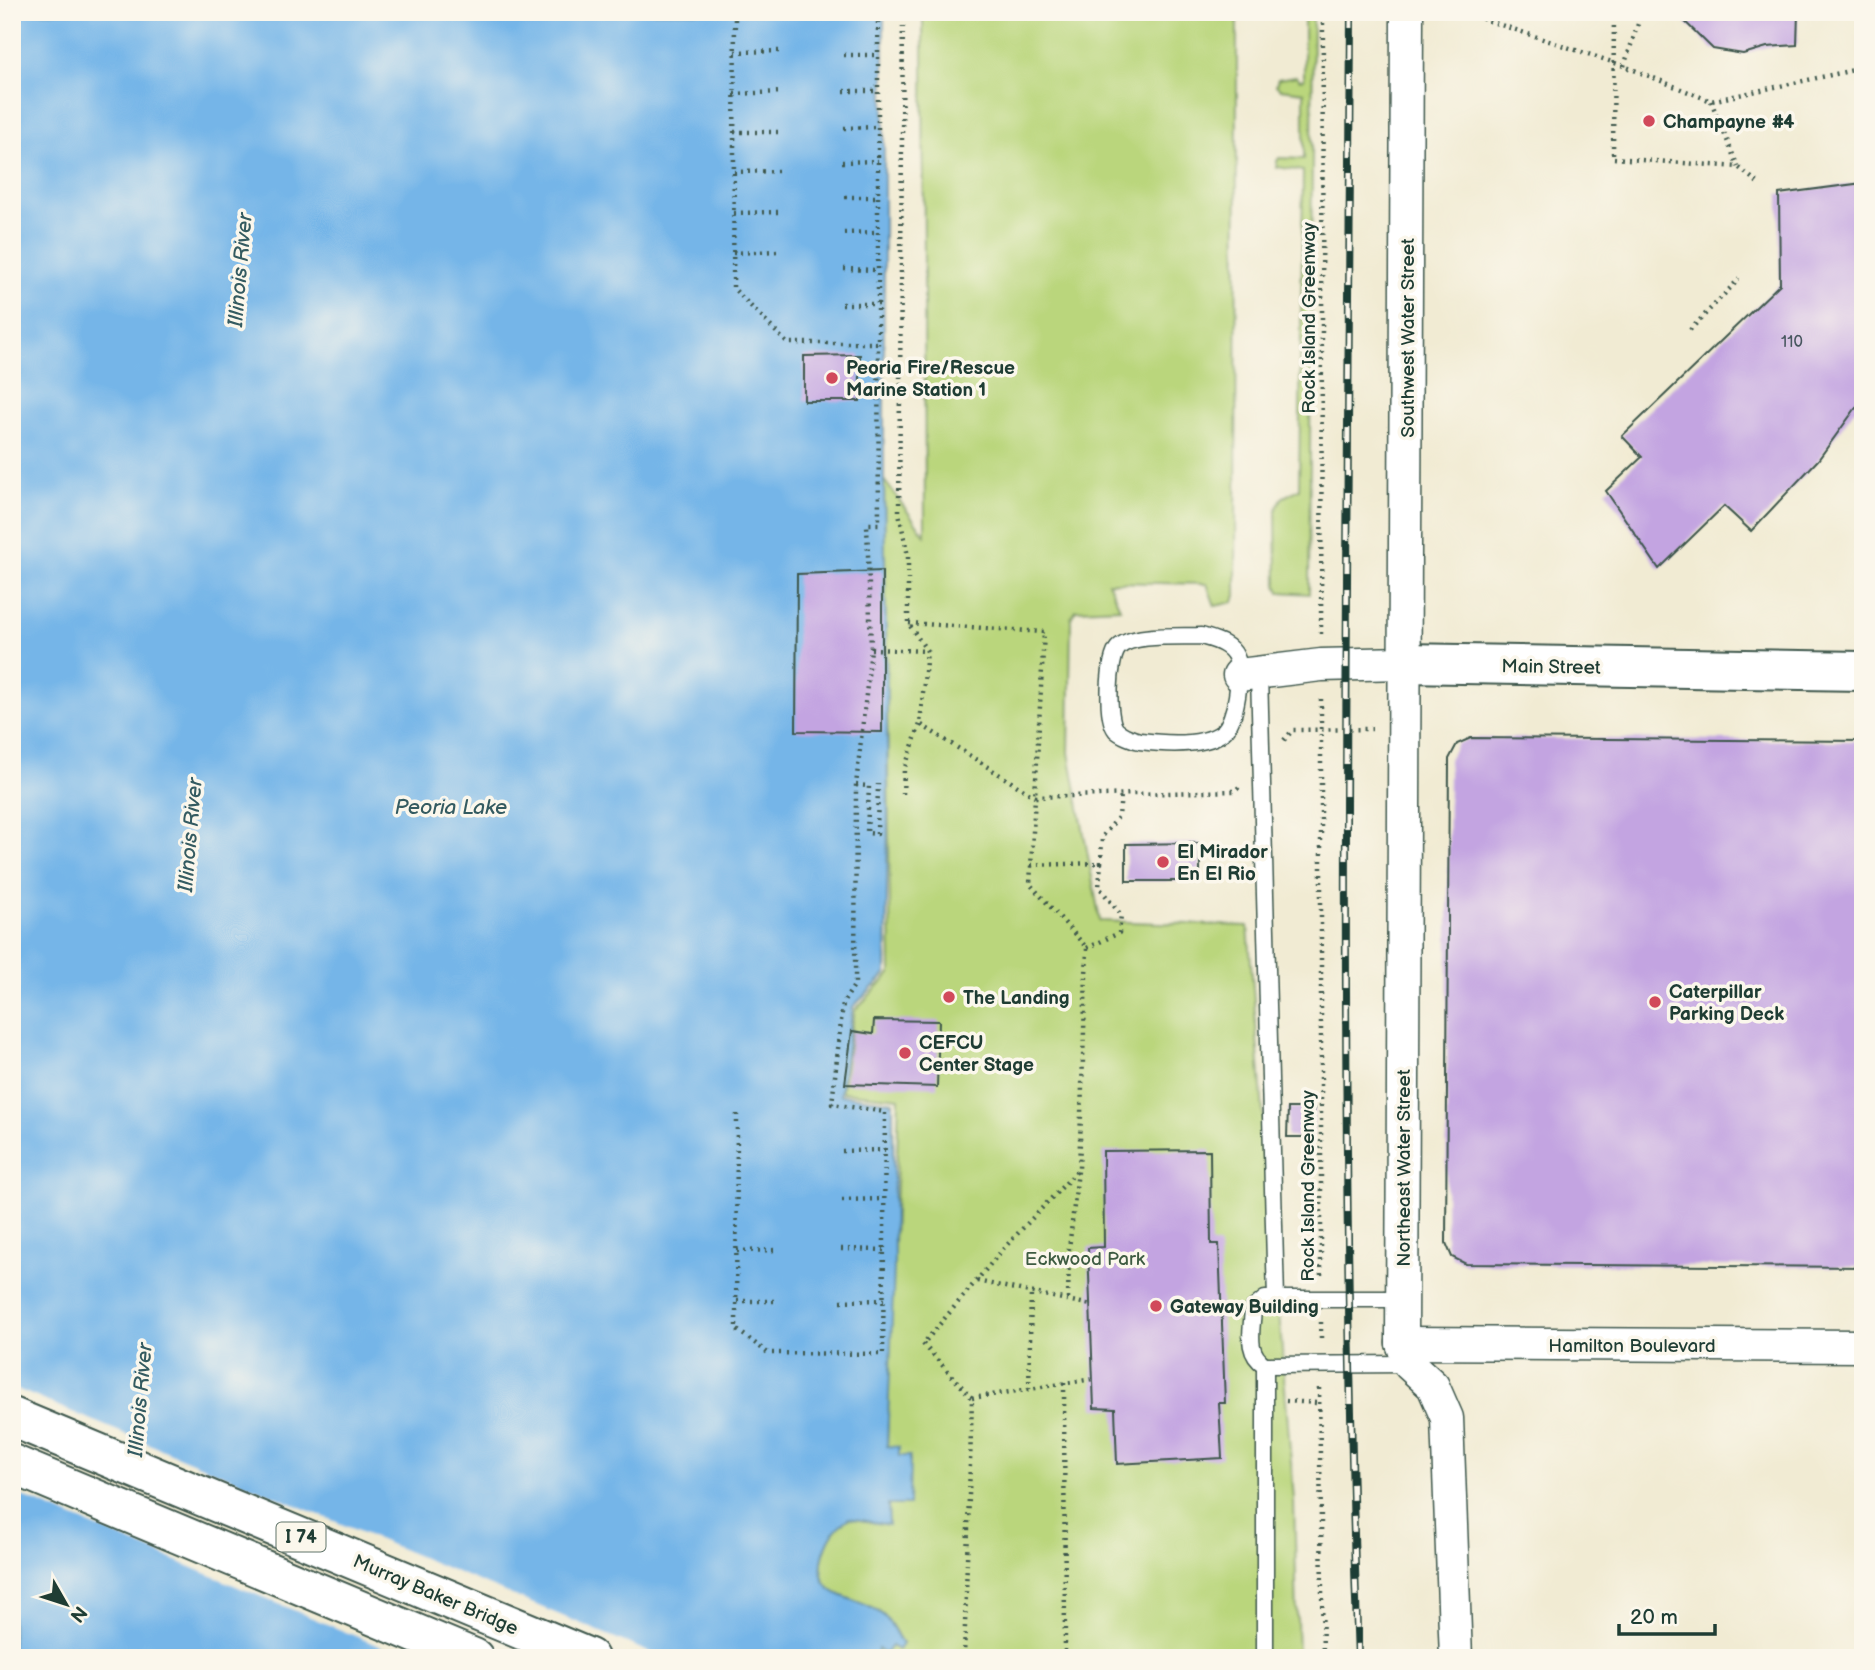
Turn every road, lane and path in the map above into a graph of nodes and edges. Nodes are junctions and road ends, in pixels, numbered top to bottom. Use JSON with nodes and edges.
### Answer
{"nodes":[{"id":1,"x":735,"y":12,"type":"edge"},
{"id":2,"x":878,"y":12,"type":"edge"},
{"id":3,"x":904,"y":12,"type":"edge"},
{"id":4,"x":1323,"y":12,"type":"edge"},
{"id":5,"x":1407,"y":12,"type":"edge"},
{"id":6,"x":1462,"y":12,"type":"edge"},
{"id":7,"x":1614,"y":12,"type":"edge"},
{"id":8,"x":1642,"y":12,"type":"edge"},
{"id":9,"x":780,"y":51,"type":"dead end"},
{"id":10,"x":734,"y":52,"type":"junction"},
{"id":11,"x":844,"y":55,"type":"dead end"},
{"id":12,"x":878,"y":55,"type":"junction"},
{"id":13,"x":1614,"y":63,"type":"junction"},
{"id":14,"x":1624,"y":66,"type":"junction"},
{"id":15,"x":1863,"y":68,"type":"edge"},
{"id":16,"x":844,"y":91,"type":"dead end"},
{"id":17,"x":877,"y":91,"type":"junction"},
{"id":18,"x":781,"y":92,"type":"dead end"},
{"id":19,"x":734,"y":94,"type":"junction"},
{"id":20,"x":1711,"y":101,"type":"junction"},
{"id":21,"x":878,"y":127,"type":"junction"},
{"id":22,"x":844,"y":128,"type":"dead end"},
{"id":23,"x":734,"y":132,"type":"junction"},
{"id":24,"x":780,"y":132,"type":"dead end"},
{"id":25,"x":842,"y":162,"type":"dead end"},
{"id":26,"x":878,"y":162,"type":"junction"},
{"id":27,"x":1738,"y":167,"type":"junction"},
{"id":28,"x":780,"y":171,"type":"dead end"},
{"id":29,"x":734,"y":172,"type":"junction"},
{"id":30,"x":1758,"y":183,"type":"dead end"},
{"id":31,"x":845,"y":197,"type":"dead end"},
{"id":32,"x":878,"y":197,"type":"junction"},
{"id":33,"x":778,"y":212,"type":"dead end"},
{"id":34,"x":734,"y":213,"type":"junction"},
{"id":35,"x":878,"y":232,"type":"junction"},
{"id":36,"x":844,"y":233,"type":"dead end"},
{"id":37,"x":778,"y":251,"type":"dead end"},
{"id":38,"x":733,"y":253,"type":"junction"},
{"id":39,"x":844,"y":269,"type":"dead end"},
{"id":40,"x":878,"y":270,"type":"junction"},
{"id":41,"x":1739,"y":278,"type":"dead end"},
{"id":42,"x":842,"y":304,"type":"dead end"},
{"id":43,"x":879,"y":304,"type":"junction"},
{"id":44,"x":1690,"y":330,"type":"dead end"},
{"id":45,"x":878,"y":343,"type":"junction"},
{"id":46,"x":908,"y":623,"type":"junction"},
{"id":47,"x":1320,"y":625,"type":"dead end"},
{"id":48,"x":871,"y":649,"type":"junction"},
{"id":49,"x":927,"y":651,"type":"junction"},
{"id":50,"x":1404,"y":663,"type":"junction"},
{"id":51,"x":1863,"y":671,"type":"edge"},
{"id":52,"x":1249,"y":674,"type":"junction"},
{"id":53,"x":1321,"y":714,"type":"dead end"},
{"id":54,"x":920,"y":724,"type":"junction"},
{"id":55,"x":1382,"y":729,"type":"dead end"},
{"id":56,"x":1319,"y":730,"type":"junction"},
{"id":57,"x":1260,"y":765,"type":"junction"},
{"id":58,"x":856,"y":785,"type":"junction"},
{"id":59,"x":878,"y":785,"type":"dead end"},
{"id":60,"x":903,"y":794,"type":"dead end"},
{"id":61,"x":1121,"y":795,"type":"junction"},
{"id":62,"x":1035,"y":797,"type":"junction"},
{"id":63,"x":1101,"y":863,"type":"junction"},
{"id":64,"x":1031,"y":865,"type":"junction"},
{"id":65,"x":1087,"y":948,"type":"junction"},
{"id":66,"x":737,"y":1114,"type":"dead end"},
{"id":67,"x":885,"y":1150,"type":"junction"},
{"id":68,"x":842,"y":1151,"type":"dead end"},
{"id":69,"x":1079,"y":1169,"type":"junction"},
{"id":70,"x":884,"y":1199,"type":"junction"},
{"id":71,"x":842,"y":1200,"type":"dead end"},
{"id":72,"x":841,"y":1249,"type":"dead end"},
{"id":73,"x":779,"y":1250,"type":"dead end"},
{"id":74,"x":884,"y":1250,"type":"junction"},
{"id":75,"x":737,"y":1251,"type":"junction"},
{"id":76,"x":977,"y":1280,"type":"junction"},
{"id":77,"x":1031,"y":1292,"type":"junction"},
{"id":78,"x":1321,"y":1298,"type":"junction"},
{"id":79,"x":1402,"y":1298,"type":"junction"},
{"id":80,"x":1068,"y":1299,"type":"junction"},
{"id":81,"x":1276,"y":1299,"type":"junction"},
{"id":82,"x":884,"y":1300,"type":"junction"},
{"id":83,"x":737,"y":1301,"type":"junction"},
{"id":84,"x":779,"y":1301,"type":"dead end"},
{"id":85,"x":841,"y":1301,"type":"dead end"},
{"id":86,"x":1091,"y":1305,"type":"dead end"},
{"id":87,"x":1863,"y":1346,"type":"edge"},
{"id":88,"x":1405,"y":1354,"type":"junction"},
{"id":89,"x":1321,"y":1364,"type":"junction"},
{"id":90,"x":1265,"y":1365,"type":"junction"},
{"id":91,"x":1093,"y":1379,"type":"dead end"},
{"id":92,"x":1064,"y":1384,"type":"junction"},
{"id":93,"x":1029,"y":1389,"type":"junction"},
{"id":94,"x":972,"y":1398,"type":"junction"},
{"id":95,"x":12,"y":1417,"type":"edge"},
{"id":96,"x":12,"y":1465,"type":"edge"},
{"id":97,"x":474,"y":1658,"type":"edge"},
{"id":98,"x":589,"y":1658,"type":"edge"},
{"id":99,"x":964,"y":1658,"type":"edge"},
{"id":100,"x":1065,"y":1658,"type":"edge"},
{"id":101,"x":1265,"y":1658,"type":"edge"},
{"id":102,"x":1324,"y":1658,"type":"edge"},
{"id":103,"x":1456,"y":1658,"type":"edge"}],
"edges":[{"from":1,"to":10,"type":"path"},
{"from":2,"to":12,"type":"path"},
{"from":3,"to":46,"type":"path"},
{"from":4,"to":47,"type":"path","name":"Rock Island Greenway"},
{"from":5,"to":50,"type":"street","name":"Southwest Water Street"},
{"from":6,"to":13,"type":"path"},
{"from":7,"to":13,"type":"path"},
{"from":8,"to":14,"type":"path"},
{"from":9,"to":10,"type":"path"},
{"from":10,"to":19,"type":"path"},
{"from":11,"to":12,"type":"path"},
{"from":12,"to":17,"type":"path"},
{"from":13,"to":14,"type":"path"},
{"from":13,"to":27,"type":"path"},
{"from":14,"to":20,"type":"path"},
{"from":15,"to":20,"type":"path"},
{"from":16,"to":17,"type":"path"},
{"from":17,"to":21,"type":"path"},
{"from":18,"to":19,"type":"path"},
{"from":19,"to":23,"type":"path"},
{"from":20,"to":27,"type":"path"},
{"from":21,"to":22,"type":"path"},
{"from":21,"to":26,"type":"path"},
{"from":23,"to":24,"type":"path"},
{"from":23,"to":29,"type":"path"},
{"from":25,"to":26,"type":"path"},
{"from":26,"to":32,"type":"path"},
{"from":27,"to":30,"type":"path"},
{"from":28,"to":29,"type":"path"},
{"from":29,"to":34,"type":"path"},
{"from":31,"to":32,"type":"path"},
{"from":32,"to":35,"type":"path"},
{"from":33,"to":34,"type":"path"},
{"from":34,"to":38,"type":"path"},
{"from":35,"to":36,"type":"path"},
{"from":35,"to":40,"type":"path"},
{"from":37,"to":38,"type":"path"},
{"from":38,"to":45,"type":"path"},
{"from":39,"to":40,"type":"path"},
{"from":40,"to":43,"type":"path"},
{"from":41,"to":44,"type":"path"},
{"from":42,"to":43,"type":"path"},
{"from":43,"to":45,"type":"path"},
{"from":45,"to":48,"type":"path"},
{"from":46,"to":49,"type":"path"},
{"from":46,"to":62,"type":"path"},
{"from":48,"to":49,"type":"path"},
{"from":48,"to":58,"type":"path"},
{"from":49,"to":54,"type":"path"},
{"from":50,"to":51,"type":"main road","name":"Main Street"},
{"from":50,"to":52,"type":"street","name":"Main Street"},
{"from":50,"to":79,"type":"street","name":"Northeast Water Street"},
{"from":52,"to":52,"type":"lane"},
{"from":52,"to":57,"type":"lane"},
{"from":53,"to":56,"type":"path","name":"Rock Island Greenway"},
{"from":54,"to":60,"type":"path"},
{"from":54,"to":62,"type":"path"},
{"from":55,"to":56,"type":"path"},
{"from":56,"to":57,"type":"path"},
{"from":56,"to":78,"type":"path","name":"Rock Island Greenway"},
{"from":57,"to":61,"type":"path"},
{"from":57,"to":81,"type":"lane"},
{"from":58,"to":59,"type":"path"},
{"from":58,"to":67,"type":"path"},
{"from":61,"to":62,"type":"path"},
{"from":61,"to":63,"type":"path"},
{"from":62,"to":64,"type":"path"},
{"from":63,"to":64,"type":"path"},
{"from":63,"to":65,"type":"path"},
{"from":64,"to":65,"type":"path"},
{"from":65,"to":69,"type":"path"},
{"from":66,"to":75,"type":"path"},
{"from":67,"to":68,"type":"path"},
{"from":67,"to":70,"type":"path"},
{"from":69,"to":76,"type":"path"},
{"from":69,"to":80,"type":"path"},
{"from":70,"to":71,"type":"path"},
{"from":70,"to":74,"type":"path"},
{"from":72,"to":74,"type":"path"},
{"from":73,"to":75,"type":"path"},
{"from":74,"to":82,"type":"path"},
{"from":75,"to":83,"type":"path"},
{"from":76,"to":77,"type":"path"},
{"from":76,"to":94,"type":"path"},
{"from":77,"to":80,"type":"path"},
{"from":77,"to":93,"type":"path"},
{"from":78,"to":79,"type":"lane"},
{"from":78,"to":81,"type":"lane"},
{"from":78,"to":89,"type":"path","name":"Rock Island Greenway"},
{"from":79,"to":88,"type":"street","name":"Northeast Water Street"},
{"from":80,"to":86,"type":"path"},
{"from":81,"to":90,"type":"lane"},
{"from":82,"to":83,"type":"path"},
{"from":82,"to":85,"type":"path"},
{"from":83,"to":84,"type":"path"},
{"from":87,"to":88,"type":"street","name":"Hamilton Boulevard"},
{"from":88,"to":89,"type":"lane"},
{"from":88,"to":103,"type":"street"},
{"from":89,"to":90,"type":"lane"},
{"from":89,"to":102,"type":"path","name":"Rock Island Greenway"},
{"from":90,"to":101,"type":"lane"},
{"from":91,"to":92,"type":"path"},
{"from":92,"to":93,"type":"path"},
{"from":92,"to":100,"type":"path"},
{"from":93,"to":94,"type":"path"},
{"from":94,"to":99,"type":"path"},
{"from":95,"to":98,"type":"main road","name":"Murray Baker Bridge","number":"I 74"},
{"from":96,"to":97,"type":"main road","number":"I 74"}]}
